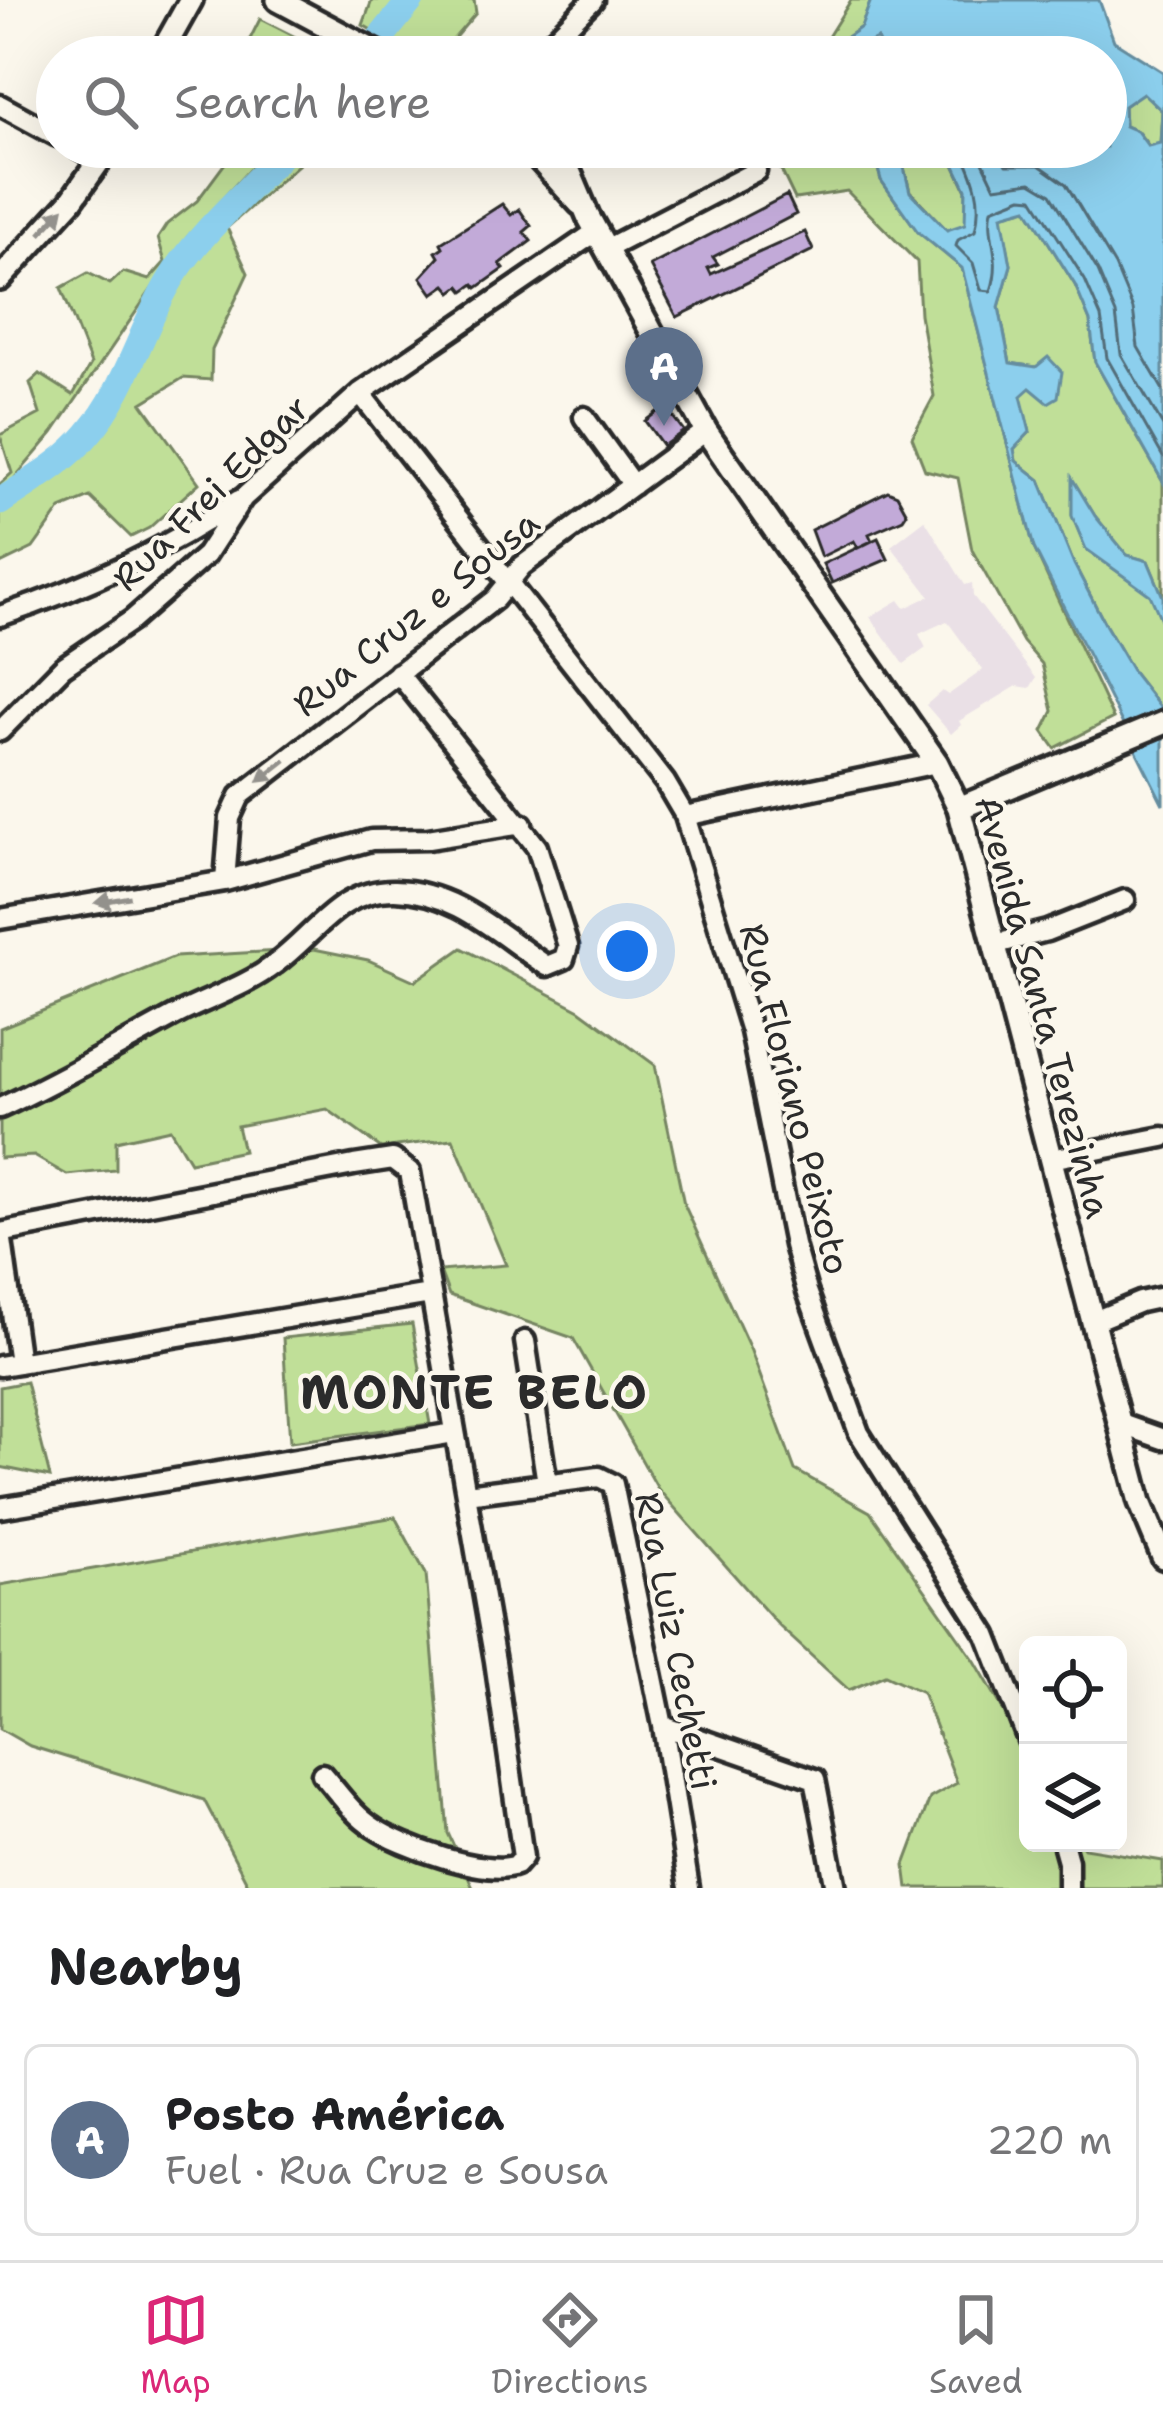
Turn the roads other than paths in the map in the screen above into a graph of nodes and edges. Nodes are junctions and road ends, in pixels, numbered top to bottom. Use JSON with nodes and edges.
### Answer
{"nodes":[{"id":1,"x":190,"y":0,"type":"edge"},
{"id":2,"x":278,"y":0,"type":"edge"},
{"id":3,"x":593,"y":0,"type":"edge"},
{"id":4,"x":170,"y":36,"type":"edge"},
{"id":5,"x":345,"y":36,"type":"edge"},
{"id":6,"x":557,"y":36,"type":"edge"},
{"id":7,"x":0,"y":105,"type":"edge"},
{"id":8,"x":36,"y":125,"type":"edge"},
{"id":9,"x":93,"y":168,"type":"edge"},
{"id":10,"x":548,"y":168,"type":"edge"},
{"id":11,"x":568,"y":168,"type":"edge"},
{"id":12,"x":756,"y":171,"type":"dead end"},
{"id":13,"x":584,"y":207,"type":"junction"},
{"id":14,"x":602,"y":240,"type":"junction"},
{"id":15,"x":0,"y":279,"type":"edge"},
{"id":16,"x":360,"y":393,"type":"junction"},
{"id":17,"x":584,"y":417,"type":"dead end"},
{"id":18,"x":706,"y":431,"type":"junction"},
{"id":19,"x":633,"y":485,"type":"junction"},
{"id":20,"x":243,"y":497,"type":"junction"},
{"id":21,"x":510,"y":582,"type":"junction"},
{"id":22,"x":0,"y":616,"type":"edge"},
{"id":23,"x":398,"y":673,"type":"junction"},
{"id":24,"x":1163,"y":723,"type":"edge"},
{"id":25,"x":0,"y":731,"type":"edge"},
{"id":26,"x":937,"y":764,"type":"junction"},
{"id":27,"x":959,"y":808,"type":"junction"},
{"id":28,"x":685,"y":815,"type":"junction"},
{"id":29,"x":522,"y":824,"type":"junction"},
{"id":30,"x":225,"y":881,"type":"junction"},
{"id":31,"x":1125,"y":900,"type":"dead end"},
{"id":32,"x":0,"y":920,"type":"edge"},
{"id":33,"x":996,"y":944,"type":"junction"},
{"id":34,"x":0,"y":1108,"type":"edge"},
{"id":35,"x":1163,"y":1137,"type":"edge"},
{"id":36,"x":1051,"y":1160,"type":"junction"},
{"id":37,"x":0,"y":1233,"type":"edge"},
{"id":38,"x":430,"y":1294,"type":"junction"},
{"id":39,"x":1163,"y":1298,"type":"edge"},
{"id":40,"x":1094,"y":1321,"type":"junction"},
{"id":41,"x":525,"y":1341,"type":"dead end"},
{"id":42,"x":10,"y":1364,"type":"edge"},
{"id":43,"x":1121,"y":1424,"type":"junction"},
{"id":44,"x":454,"y":1433,"type":"junction"},
{"id":45,"x":1163,"y":1439,"type":"edge"},
{"id":46,"x":547,"y":1483,"type":"junction"},
{"id":47,"x":466,"y":1494,"type":"junction"},
{"id":48,"x":0,"y":1508,"type":"edge"},
{"id":49,"x":1163,"y":1557,"type":"edge"},
{"id":50,"x":1019,"y":1717,"type":"edge"},
{"id":51,"x":663,"y":1726,"type":"junction"},
{"id":52,"x":322,"y":1774,"type":"dead end"},
{"id":53,"x":1066,"y":1852,"type":"edge"},
{"id":54,"x":689,"y":1888,"type":"edge"},
{"id":55,"x":836,"y":1888,"type":"edge"},
{"id":56,"x":1068,"y":1888,"type":"edge"}],
"edges":[{"from":1,"to":4,"type":"main road"},
{"from":2,"to":5,"type":"main road"},
{"from":3,"to":6,"type":"street"},
{"from":7,"to":8,"type":"street"},
{"from":15,"to":9,"type":"main road","one_way":true},
{"from":10,"to":13,"type":"main road","name":"Avenida Santa Terezinha"},
{"from":11,"to":13,"type":"main road","name":"Avenida Santa Terezinha"},
{"from":12,"to":14,"type":"street","name":"Rua Frei Edgar"},
{"from":13,"to":14,"type":"main road","name":"Avenida Santa Terezinha"},
{"from":14,"to":16,"type":"street","name":"Rua Frei Edgar"},
{"from":14,"to":18,"type":"main road","name":"Avenida Santa Terezinha"},
{"from":16,"to":20,"type":"street","name":"Rua Frei Edgar"},
{"from":16,"to":21,"type":"street","name":"Rua Floriano Peixoto"},
{"from":17,"to":19,"type":"street"},
{"from":18,"to":19,"type":"street","name":"Rua Cruz e Sousa"},
{"from":18,"to":26,"type":"main road","name":"Avenida Santa Terezinha"},
{"from":19,"to":21,"type":"street","name":"Rua Cruz e Sousa"},
{"from":20,"to":22,"type":"street"},
{"from":20,"to":25,"type":"street","name":"Rua Frei Edgar"},
{"from":21,"to":23,"type":"street","name":"Rua Cruz e Sousa"},
{"from":21,"to":28,"type":"street","name":"Rua Floriano Peixoto"},
{"from":23,"to":29,"type":"street"},
{"from":23,"to":30,"type":"street","name":"Rua Cruz e Sousa","one_way":true},
{"from":24,"to":27,"type":"main road"},
{"from":26,"to":27,"type":"main road","name":"Avenida Santa Terezinha"},
{"from":26,"to":28,"type":"street"},
{"from":27,"to":33,"type":"main road","name":"Avenida Santa Terezinha"},
{"from":28,"to":50,"type":"street","name":"Rua Floriano Peixoto"},
{"from":29,"to":30,"type":"street"},
{"from":29,"to":34,"type":"street"},
{"from":30,"to":32,"type":"street","one_way":true},
{"from":31,"to":33,"type":"street"},
{"from":33,"to":36,"type":"main road","name":"Avenida Santa Terezinha"},
{"from":35,"to":36,"type":"street"},
{"from":36,"to":40,"type":"main road","name":"Avenida Santa Terezinha"},
{"from":37,"to":38,"type":"street"},
{"from":37,"to":42,"type":"street"},
{"from":38,"to":42,"type":"street"},
{"from":38,"to":44,"type":"street"},
{"from":39,"to":40,"type":"street"},
{"from":40,"to":43,"type":"main road","name":"Avenida Santa Terezinha"},
{"from":41,"to":46,"type":"street"},
{"from":43,"to":45,"type":"street"},
{"from":43,"to":49,"type":"main road","name":"Avenida Santa Terezinha"},
{"from":44,"to":47,"type":"street"},
{"from":44,"to":48,"type":"street"},
{"from":46,"to":47,"type":"street","name":"Rua Luiz Cechetti"},
{"from":46,"to":51,"type":"street","name":"Rua Luiz Cechetti"},
{"from":47,"to":52,"type":"street"},
{"from":51,"to":54,"type":"street","name":"Rua Luiz Cechetti"},
{"from":51,"to":55,"type":"street"},
{"from":53,"to":56,"type":"street"}]}
